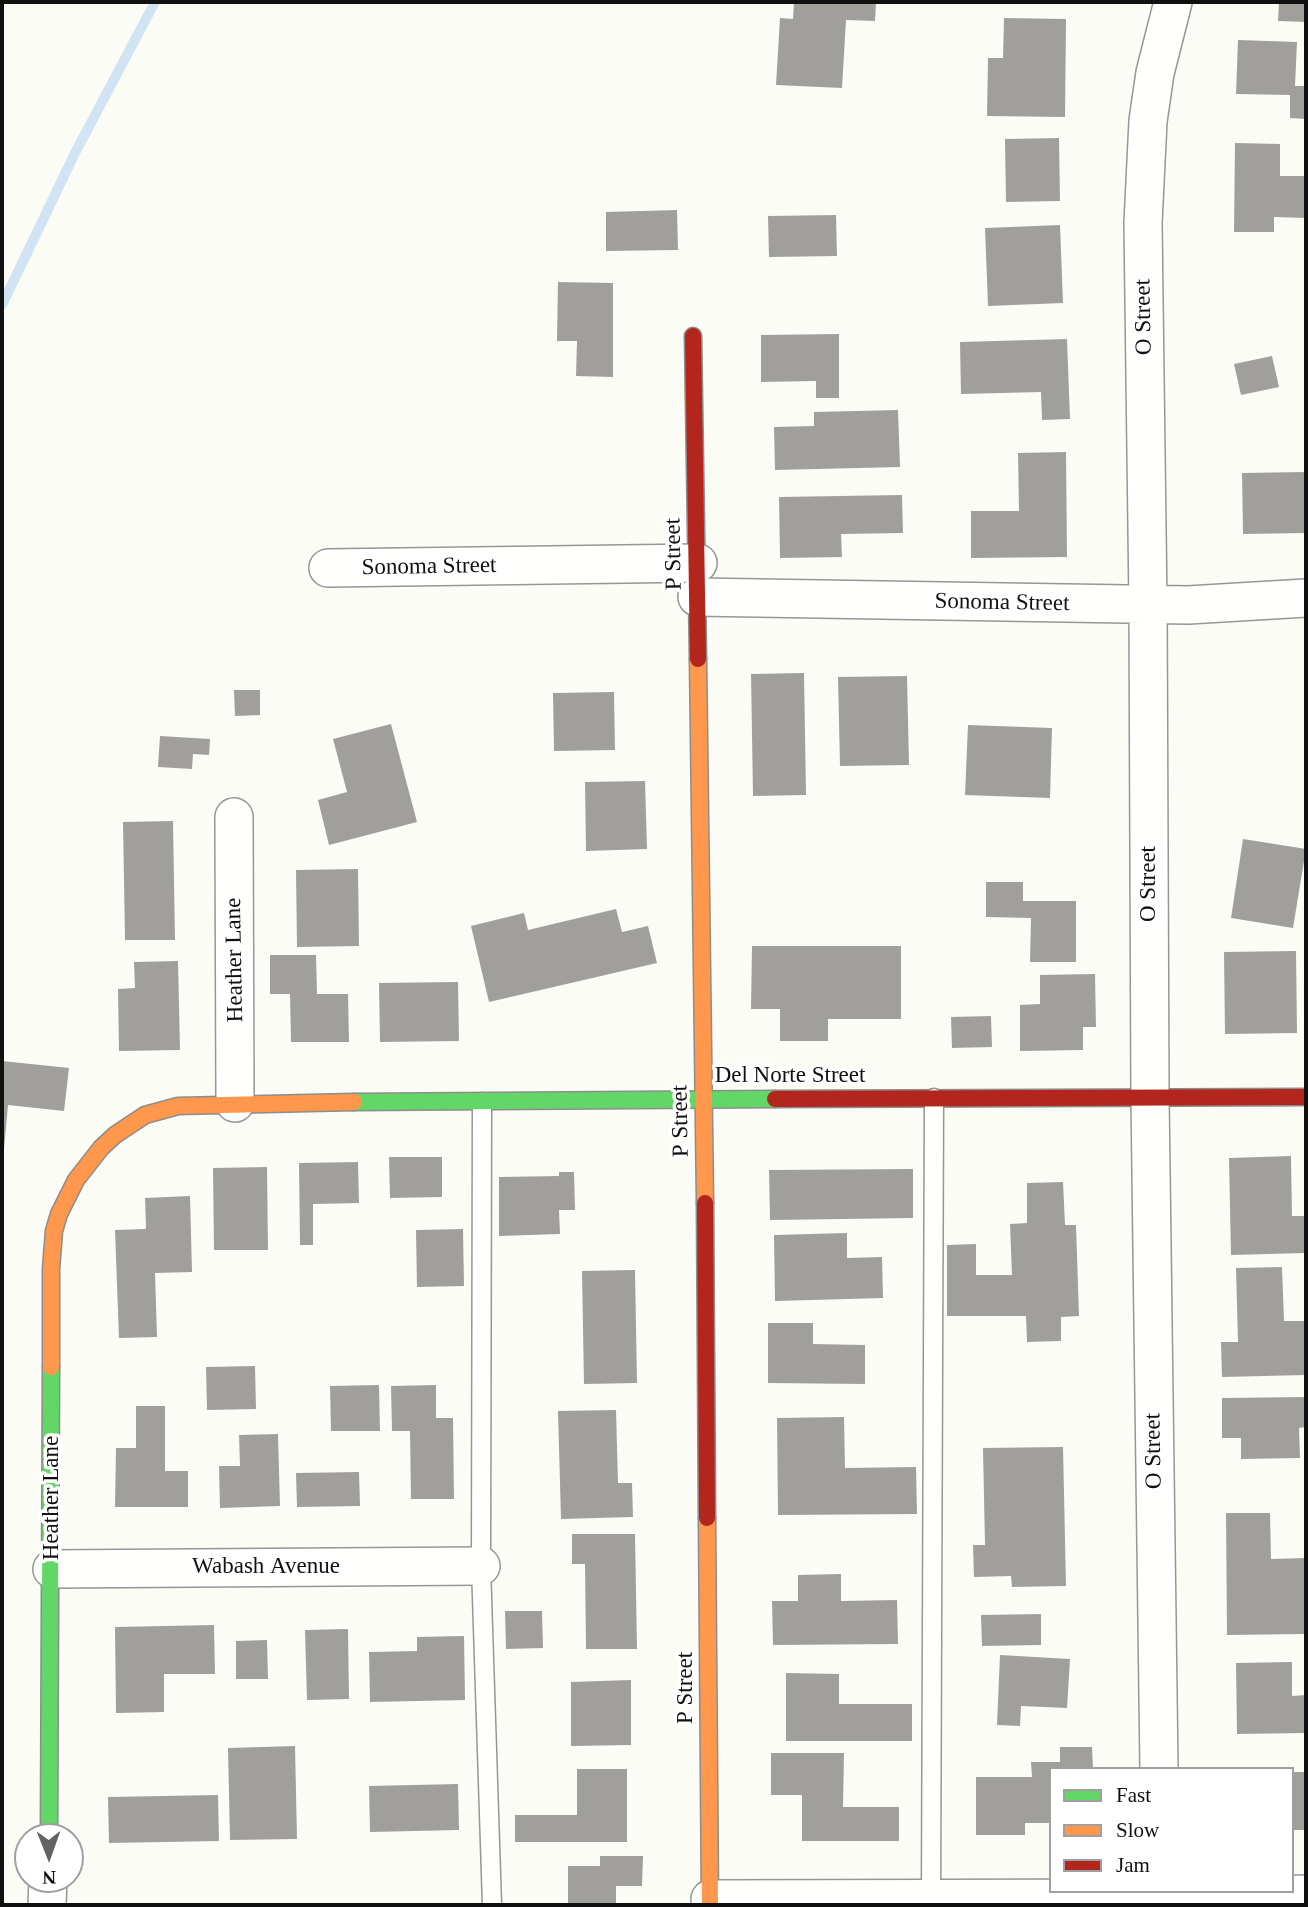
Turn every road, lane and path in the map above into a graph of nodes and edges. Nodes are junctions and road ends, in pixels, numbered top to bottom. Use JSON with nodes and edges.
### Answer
{"nodes":[{"id":1,"x":1173,"y":2,"type":"edge"},
{"id":2,"x":693,"y":336,"type":"dead end"},
{"id":3,"x":328,"y":568,"type":"dead end"},
{"id":4,"x":697,"y":580,"type":"junction"},
{"id":5,"x":1306,"y":598,"type":"edge"},
{"id":6,"x":1148,"y":605,"type":"junction"},
{"id":7,"x":234,"y":817,"type":"dead end"},
{"id":8,"x":1306,"y":1097,"type":"edge"},
{"id":9,"x":934,"y":1098,"type":"junction"},
{"id":10,"x":1150,"y":1098,"type":"junction"},
{"id":11,"x":704,"y":1099,"type":"junction"},
{"id":12,"x":482,"y":1102,"type":"junction"},
{"id":13,"x":235,"y":1103,"type":"junction"},
{"id":14,"x":85,"y":1167,"type":"joint"},
{"id":15,"x":481,"y":1566,"type":"junction"},
{"id":16,"x":52,"y":1569,"type":"junction"},
{"id":17,"x":1159,"y":1767,"type":"edge"},
{"id":18,"x":49,"y":1823,"type":"edge"},
{"id":19,"x":1306,"y":1894,"type":"edge"},
{"id":20,"x":1161,"y":1898,"type":"edge"},
{"id":21,"x":931,"y":1899,"type":"junction"},
{"id":22,"x":710,"y":1902,"type":"edge"},
{"id":23,"x":492,"y":1905,"type":"edge"}],
"edges":[{"from":1,"to":6,"type":"street","name":"O Street"},
{"from":2,"to":4,"type":"street","name":"P Street"},
{"from":3,"to":4,"type":"street","name":"Sonoma Street"},
{"from":4,"to":6,"type":"street","name":"Sonoma Street"},
{"from":4,"to":11,"type":"street","name":"P Street"},
{"from":5,"to":6,"type":"street","name":"Sonoma Street"},
{"from":6,"to":10,"type":"street","name":"O Street"},
{"from":7,"to":13,"type":"street","name":"Heather Lane"},
{"from":8,"to":10,"type":"street","name":"Del Norte Street"},
{"from":9,"to":10,"type":"street","name":"Del Norte Street"},
{"from":9,"to":11,"type":"street","name":"Del Norte Street"},
{"from":9,"to":21,"type":"lane"},
{"from":10,"to":17,"type":"street","name":"O Street"},
{"from":11,"to":12,"type":"street","name":"Del Norte Street"},
{"from":11,"to":22,"type":"street","name":"P Street"},
{"from":12,"to":13,"type":"street","name":"Del Norte Street"},
{"from":12,"to":15,"type":"lane"},
{"from":13,"to":14,"type":"street","name":"Del Norte Street"},
{"from":14,"to":16,"type":"street","name":"Heather Lane"},
{"from":15,"to":16,"type":"street","name":"Wabash Avenue"},
{"from":15,"to":23,"type":"lane"},
{"from":16,"to":18,"type":"street","name":"Heather Lane"},
{"from":19,"to":20,"type":"street"},
{"from":20,"to":21,"type":"street"},
{"from":21,"to":22,"type":"street"}]}
